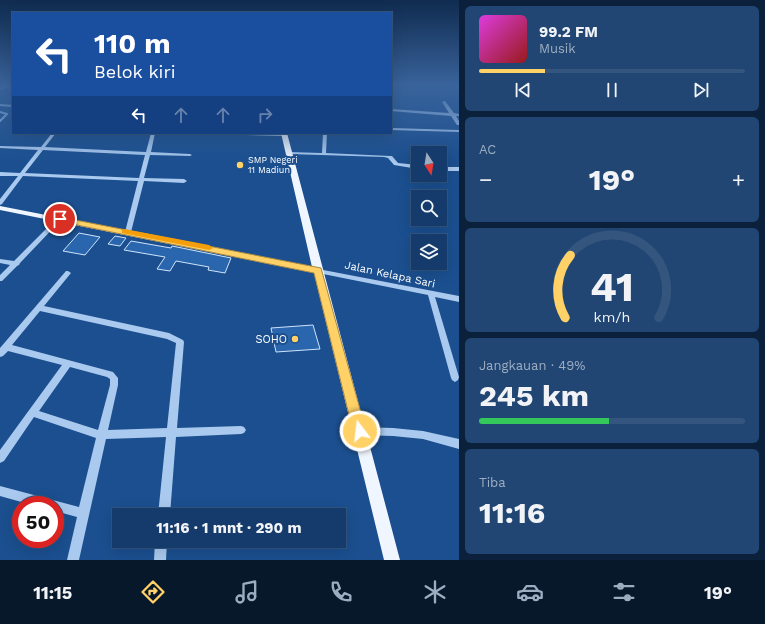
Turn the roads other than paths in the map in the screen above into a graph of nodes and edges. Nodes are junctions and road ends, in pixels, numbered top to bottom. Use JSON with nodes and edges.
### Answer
{"nodes":[{"id":1,"x":405,"y":111,"type":"edge"},
{"id":2,"x":450,"y":111,"type":"edge"},
{"id":3,"x":453,"y":115,"type":"junction"},
{"id":4,"x":459,"y":115,"type":"edge"},
{"id":5,"x":459,"y":124,"type":"edge"},
{"id":6,"x":392,"y":129,"type":"edge"},
{"id":7,"x":459,"y":131,"type":"edge"},
{"id":8,"x":53,"y":134,"type":"edge"},
{"id":9,"x":153,"y":134,"type":"edge"},
{"id":10,"x":285,"y":134,"type":"edge"},
{"id":11,"x":325,"y":134,"type":"edge"},
{"id":12,"x":0,"y":147,"type":"edge"},
{"id":13,"x":42,"y":149,"type":"junction"},
{"id":14,"x":149,"y":153,"type":"junction"},
{"id":15,"x":289,"y":153,"type":"junction"},
{"id":16,"x":324,"y":153,"type":"junction"},
{"id":17,"x":190,"y":155,"type":"dead end"},
{"id":18,"x":411,"y":166,"type":"edge"},
{"id":19,"x":447,"y":169,"type":"edge"},
{"id":20,"x":459,"y":170,"type":"edge"},
{"id":21,"x":0,"y":174,"type":"edge"},
{"id":22,"x":22,"y":175,"type":"junction"},
{"id":23,"x":141,"y":180,"type":"junction"},
{"id":24,"x":184,"y":181,"type":"dead end"},
{"id":25,"x":0,"y":203,"type":"edge"},
{"id":26,"x":0,"y":208,"type":"edge"},
{"id":27,"x":60,"y":219,"type":"junction"},
{"id":28,"x":128,"y":232,"type":"junction"},
{"id":29,"x":0,"y":260,"type":"edge"},
{"id":30,"x":17,"y":264,"type":"junction"},
{"id":31,"x":318,"y":270,"type":"junction"},
{"id":32,"x":68,"y":273,"type":"dead end"},
{"id":33,"x":0,"y":279,"type":"edge"},
{"id":34,"x":431,"y":294,"type":"junction"},
{"id":35,"x":459,"y":300,"type":"edge"},
{"id":36,"x":39,"y":308,"type":"junction"},
{"id":37,"x":6,"y":346,"type":"junction"},
{"id":38,"x":0,"y":354,"type":"edge"},
{"id":39,"x":68,"y":363,"type":"junction"},
{"id":40,"x":455,"y":378,"type":"dead end"},
{"id":41,"x":33,"y":413,"type":"junction"},
{"id":42,"x":241,"y":430,"type":"dead end"},
{"id":43,"x":360,"y":431,"type":"junction"},
{"id":44,"x":170,"y":432,"type":"junction"},
{"id":45,"x":102,"y":435,"type":"junction"},
{"id":46,"x":459,"y":444,"type":"edge"},
{"id":47,"x":0,"y":458,"type":"edge"},
{"id":48,"x":0,"y":491,"type":"edge"},
{"id":49,"x":19,"y":496,"type":"edge"},
{"id":50,"x":64,"y":508,"type":"edge"},
{"id":51,"x":165,"y":508,"type":"edge"},
{"id":52,"x":83,"y":513,"type":"junction"},
{"id":53,"x":161,"y":548,"type":"edge"},
{"id":54,"x":73,"y":560,"type":"edge"},
{"id":55,"x":160,"y":560,"type":"edge"},
{"id":56,"x":392,"y":560,"type":"edge"}],
"edges":[{"from":1,"to":3,"type":"street"},
{"from":2,"to":3,"type":"street"},
{"from":3,"to":4,"type":"street"},
{"from":3,"to":5,"type":"street"},
{"from":6,"to":7,"type":"street"},
{"from":8,"to":13,"type":"street"},
{"from":9,"to":14,"type":"street"},
{"from":10,"to":15,"type":"main road"},
{"from":11,"to":16,"type":"street"},
{"from":12,"to":13,"type":"street"},
{"from":13,"to":14,"type":"street"},
{"from":13,"to":22,"type":"street"},
{"from":14,"to":17,"type":"street"},
{"from":14,"to":23,"type":"street"},
{"from":15,"to":16,"type":"street"},
{"from":15,"to":31,"type":"main road"},
{"from":16,"to":18,"type":"street"},
{"from":19,"to":20,"type":"street"},
{"from":21,"to":22,"type":"street"},
{"from":22,"to":23,"type":"street"},
{"from":22,"to":25,"type":"street"},
{"from":23,"to":24,"type":"street"},
{"from":23,"to":28,"type":"street"},
{"from":26,"to":27,"type":"main road"},
{"from":27,"to":28,"type":"main road"},
{"from":27,"to":30,"type":"street"},
{"from":28,"to":31,"type":"main road"},
{"from":29,"to":30,"type":"street"},
{"from":30,"to":33,"type":"street"},
{"from":31,"to":34,"type":"street","name":"Jalan Kelapa Sari"},
{"from":31,"to":43,"type":"main road"},
{"from":32,"to":36,"type":"street"},
{"from":34,"to":35,"type":"street","name":"Jalan Kelapa Sari"},
{"from":34,"to":40,"type":"street"},
{"from":36,"to":37,"type":"street"},
{"from":36,"to":44,"type":"street"},
{"from":37,"to":38,"type":"street"},
{"from":37,"to":39,"type":"street"},
{"from":39,"to":41,"type":"street"},
{"from":39,"to":45,"type":"street"},
{"from":41,"to":45,"type":"street"},
{"from":41,"to":47,"type":"street"},
{"from":42,"to":44,"type":"street"},
{"from":43,"to":46,"type":"street"},
{"from":43,"to":56,"type":"main road"},
{"from":44,"to":45,"type":"street"},
{"from":44,"to":51,"type":"street"},
{"from":45,"to":52,"type":"street"},
{"from":48,"to":49,"type":"street"},
{"from":50,"to":52,"type":"street"},
{"from":52,"to":54,"type":"street"},
{"from":53,"to":55,"type":"street"}]}
